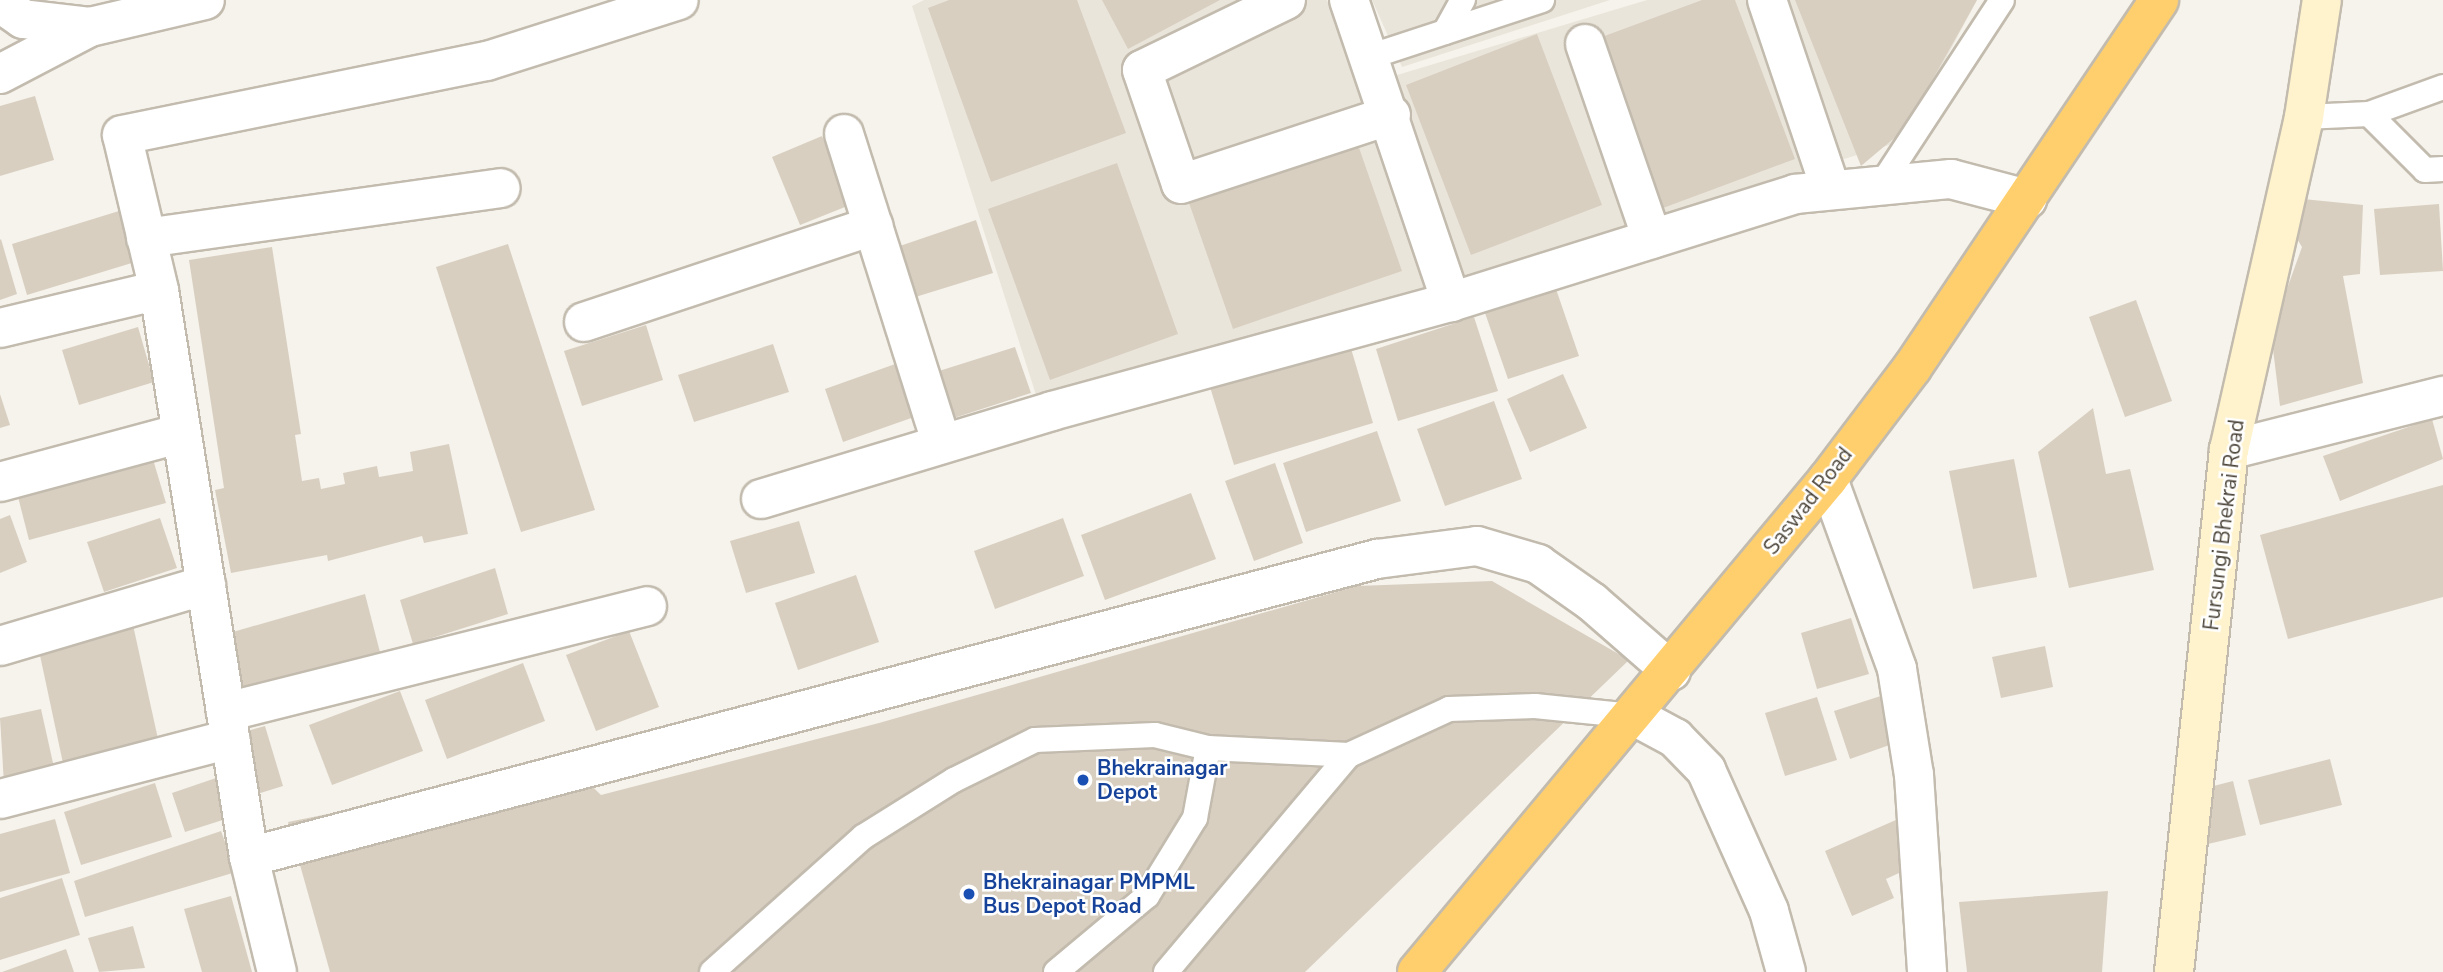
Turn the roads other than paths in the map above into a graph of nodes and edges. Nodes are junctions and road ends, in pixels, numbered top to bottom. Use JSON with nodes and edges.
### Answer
{"nodes":[{"id":1,"x":205,"y":0,"type":"edge"},
{"id":2,"x":679,"y":0,"type":"edge"},
{"id":3,"x":1286,"y":0,"type":"edge"},
{"id":4,"x":1349,"y":0,"type":"edge"},
{"id":5,"x":1463,"y":0,"type":"edge"},
{"id":6,"x":1542,"y":0,"type":"edge"},
{"id":7,"x":1767,"y":0,"type":"edge"},
{"id":8,"x":2002,"y":0,"type":"edge"},
{"id":9,"x":2160,"y":0,"type":"edge"},
{"id":10,"x":0,"y":3,"type":"edge"},
{"id":11,"x":2315,"y":3,"type":"edge"},
{"id":12,"x":90,"y":27,"type":"junction"},
{"id":13,"x":1445,"y":32,"type":"junction"},
{"id":14,"x":1585,"y":44,"type":"dead end"},
{"id":15,"x":1372,"y":56,"type":"junction"},
{"id":16,"x":0,"y":74,"type":"edge"},
{"id":17,"x":2443,"y":88,"type":"edge"},
{"id":18,"x":2369,"y":114,"type":"junction"},
{"id":19,"x":1391,"y":115,"type":"junction"},
{"id":20,"x":2304,"y":117,"type":"junction"},
{"id":21,"x":844,"y":134,"type":"dead end"},
{"id":22,"x":2443,"y":169,"type":"edge"},
{"id":23,"x":1883,"y":182,"type":"junction"},
{"id":24,"x":500,"y":188,"type":"dead end"},
{"id":25,"x":1831,"y":190,"type":"junction"},
{"id":26,"x":2027,"y":200,"type":"junction"},
{"id":27,"x":873,"y":226,"type":"junction"},
{"id":28,"x":146,"y":238,"type":"junction"},
{"id":29,"x":1652,"y":239,"type":"junction"},
{"id":30,"x":159,"y":290,"type":"junction"},
{"id":31,"x":1451,"y":302,"type":"junction"},
{"id":32,"x":584,"y":322,"type":"dead end"},
{"id":33,"x":0,"y":328,"type":"edge"},
{"id":34,"x":2443,"y":396,"type":"edge"},
{"id":35,"x":181,"y":433,"type":"junction"},
{"id":36,"x":942,"y":444,"type":"junction"},
{"id":37,"x":2229,"y":450,"type":"junction"},
{"id":38,"x":1828,"y":479,"type":"junction"},
{"id":39,"x":0,"y":482,"type":"edge"},
{"id":40,"x":761,"y":499,"type":"dead end"},
{"id":41,"x":206,"y":585,"type":"junction"},
{"id":42,"x":647,"y":606,"type":"dead end"},
{"id":43,"x":0,"y":646,"type":"edge"},
{"id":44,"x":1671,"y":671,"type":"junction"},
{"id":45,"x":1634,"y":716,"type":"junction"},
{"id":46,"x":228,"y":725,"type":"junction"},
{"id":47,"x":1208,"y":748,"type":"junction"},
{"id":48,"x":1349,"y":755,"type":"junction"},
{"id":49,"x":0,"y":799,"type":"edge"},
{"id":50,"x":249,"y":857,"type":"junction"},
{"id":51,"x":277,"y":972,"type":"edge"},
{"id":52,"x":712,"y":972,"type":"edge"},
{"id":53,"x":1056,"y":972,"type":"edge"},
{"id":54,"x":1166,"y":972,"type":"edge"},
{"id":55,"x":1417,"y":972,"type":"edge"},
{"id":56,"x":1786,"y":972,"type":"edge"},
{"id":57,"x":1927,"y":972,"type":"edge"},
{"id":58,"x":2174,"y":972,"type":"edge"}],
"edges":[{"from":1,"to":12,"type":"street"},
{"from":2,"to":28,"type":"street"},
{"from":3,"to":19,"type":"street"},
{"from":4,"to":15,"type":"street"},
{"from":5,"to":13,"type":"lane"},
{"from":6,"to":13,"type":"lane"},
{"from":7,"to":25,"type":"street"},
{"from":8,"to":23,"type":"lane"},
{"from":9,"to":26,"type":"highway","name":"Saswad Road"},
{"from":10,"to":12,"type":"street"},
{"from":11,"to":20,"type":"street","name":"Fursungi Bhekrai Road"},
{"from":12,"to":16,"type":"street"},
{"from":13,"to":15,"type":"lane"},
{"from":14,"to":29,"type":"street"},
{"from":15,"to":19,"type":"street"},
{"from":17,"to":18,"type":"lane"},
{"from":18,"to":20,"type":"lane"},
{"from":18,"to":22,"type":"lane"},
{"from":19,"to":31,"type":"street"},
{"from":20,"to":37,"type":"street","name":"Fursungi Bhekrai Road"},
{"from":21,"to":27,"type":"street"},
{"from":23,"to":25,"type":"street"},
{"from":23,"to":26,"type":"street"},
{"from":24,"to":28,"type":"street"},
{"from":25,"to":29,"type":"street"},
{"from":26,"to":38,"type":"highway","name":"Saswad Road"},
{"from":27,"to":32,"type":"street"},
{"from":27,"to":36,"type":"street"},
{"from":28,"to":30,"type":"street"},
{"from":29,"to":31,"type":"street"},
{"from":30,"to":33,"type":"street"},
{"from":30,"to":35,"type":"street"},
{"from":31,"to":36,"type":"street"},
{"from":34,"to":37,"type":"street"},
{"from":35,"to":39,"type":"street"},
{"from":35,"to":41,"type":"street"},
{"from":36,"to":40,"type":"street"},
{"from":37,"to":58,"type":"street","name":"Fursungi Bhekrai Road"},
{"from":38,"to":44,"type":"highway","name":"Saswad Road"},
{"from":38,"to":57,"type":"street"},
{"from":41,"to":43,"type":"street"},
{"from":41,"to":46,"type":"street"},
{"from":42,"to":46,"type":"street"},
{"from":44,"to":45,"type":"highway","name":"Saswad Road"},
{"from":44,"to":50,"type":"street"},
{"from":45,"to":48,"type":"lane"},
{"from":45,"to":55,"type":"highway","name":"Saswad Road"},
{"from":45,"to":56,"type":"street"},
{"from":46,"to":49,"type":"street"},
{"from":46,"to":50,"type":"street"},
{"from":47,"to":48,"type":"lane"},
{"from":47,"to":52,"type":"lane"},
{"from":47,"to":53,"type":"lane"},
{"from":48,"to":54,"type":"lane"},
{"from":50,"to":51,"type":"street"}]}
